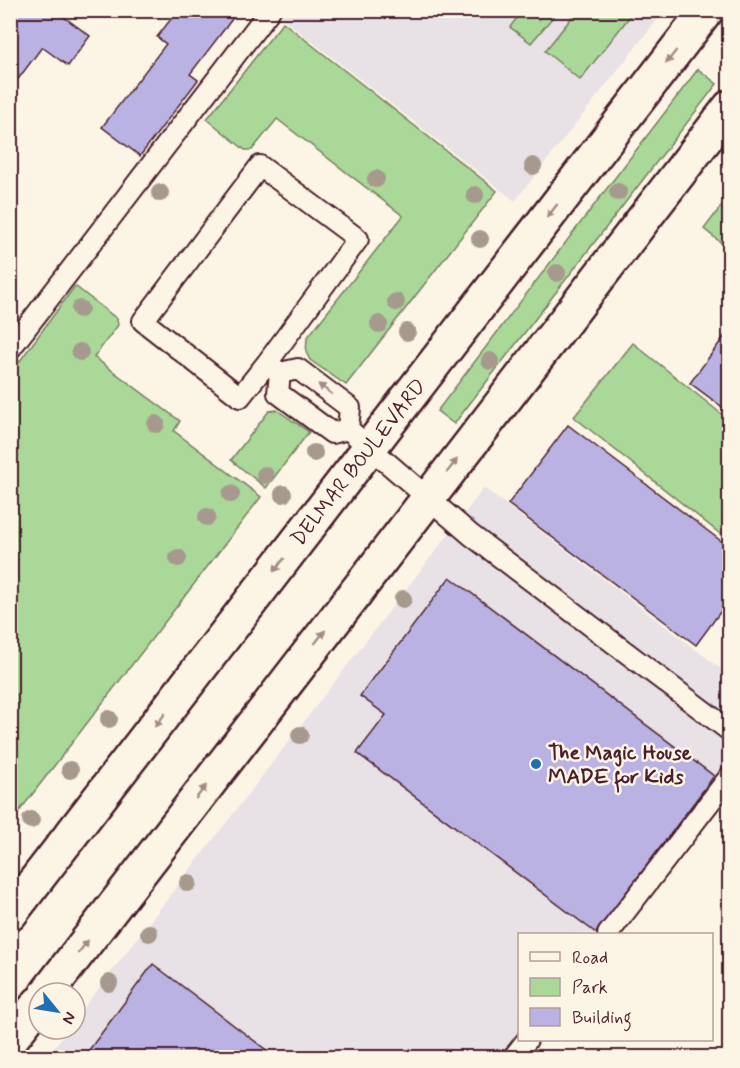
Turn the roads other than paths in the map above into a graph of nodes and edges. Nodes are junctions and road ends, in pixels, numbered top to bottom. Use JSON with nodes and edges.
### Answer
{"nodes":[{"id":1,"x":270,"y":10,"type":"edge"},
{"id":2,"x":707,"y":10,"type":"edge"},
{"id":3,"x":729,"y":107,"type":"edge"},
{"id":4,"x":10,"y":349,"type":"edge"},
{"id":5,"x":273,"y":368,"type":"junction"},
{"id":6,"x":359,"y":438,"type":"junction"},
{"id":7,"x":429,"y":496,"type":"junction"},
{"id":8,"x":729,"y":731,"type":"edge"},
{"id":9,"x":729,"y":776,"type":"edge"},
{"id":10,"x":10,"y":914,"type":"edge"},
{"id":11,"x":609,"y":933,"type":"edge"},
{"id":12,"x":56,"y":981,"type":"edge"},
{"id":13,"x":27,"y":1018,"type":"edge"},
{"id":14,"x":10,"y":1040,"type":"edge"},
{"id":15,"x":526,"y":1041,"type":"edge"},
{"id":16,"x":513,"y":1058,"type":"edge"}],
"edges":[{"from":1,"to":4,"type":"lane"},
{"from":2,"to":6,"type":"main road","name":"DELMAR BOULEVARD","one_way":true},
{"from":7,"to":3,"type":"main road","one_way":true},
{"from":5,"to":5,"type":"lane"},
{"from":5,"to":6,"type":"lane"},
{"from":6,"to":5,"type":"lane","one_way":true},
{"from":6,"to":7,"type":"lane"},
{"from":6,"to":10,"type":"main road","name":"DELMAR BOULEVARD","one_way":true},
{"from":7,"to":8,"type":"lane"},
{"from":12,"to":7,"type":"main road","one_way":true},
{"from":9,"to":11,"type":"lane"},
{"from":13,"to":14,"type":"main road"},
{"from":15,"to":16,"type":"lane"}]}
